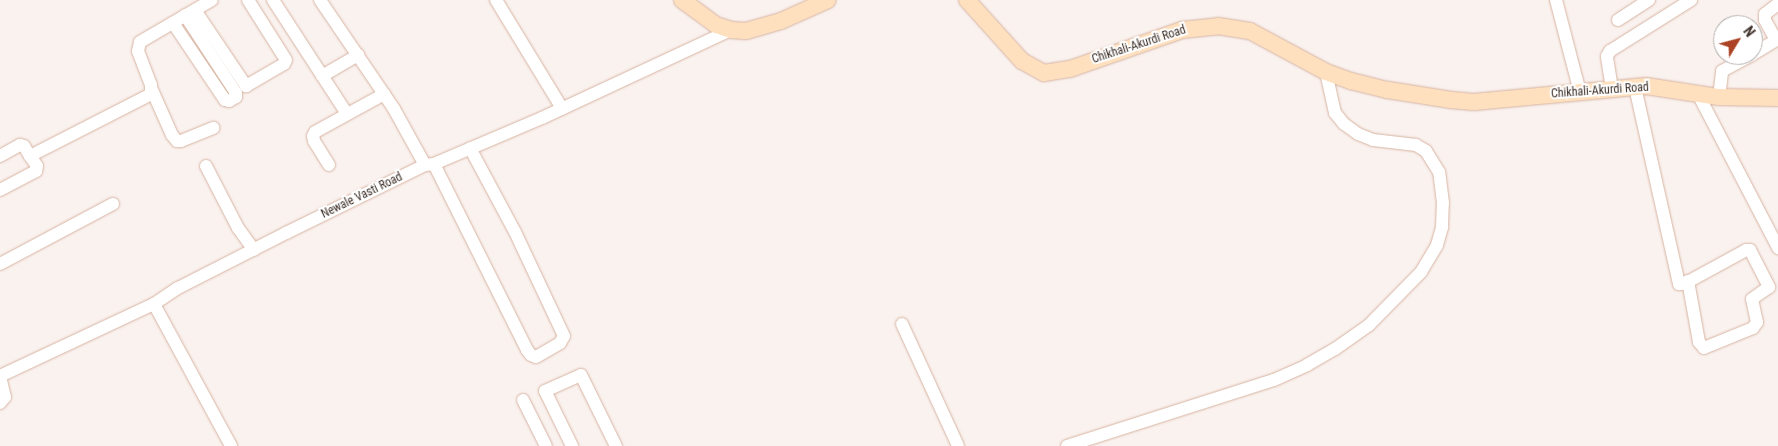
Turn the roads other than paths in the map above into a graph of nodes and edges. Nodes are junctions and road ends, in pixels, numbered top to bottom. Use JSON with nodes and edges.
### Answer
{"nodes":[{"id":1,"x":212,"y":0,"type":"edge"},
{"id":2,"x":248,"y":0,"type":"edge"},
{"id":3,"x":273,"y":0,"type":"edge"},
{"id":4,"x":320,"y":0,"type":"edge"},
{"id":5,"x":496,"y":0,"type":"edge"},
{"id":6,"x":682,"y":0,"type":"edge"},
{"id":7,"x":828,"y":0,"type":"edge"},
{"id":8,"x":968,"y":0,"type":"edge"},
{"id":9,"x":1556,"y":0,"type":"edge"},
{"id":10,"x":1649,"y":0,"type":"edge"},
{"id":11,"x":1691,"y":0,"type":"edge"},
{"id":12,"x":1778,"y":4,"type":"edge"},
{"id":13,"x":190,"y":13,"type":"junction"},
{"id":14,"x":1618,"y":20,"type":"dead end"},
{"id":15,"x":173,"y":23,"type":"junction"},
{"id":16,"x":731,"y":30,"type":"junction"},
{"id":17,"x":1777,"y":36,"type":"edge"},
{"id":18,"x":1763,"y":49,"type":"edge"},
{"id":19,"x":358,"y":55,"type":"junction"},
{"id":20,"x":1733,"y":65,"type":"edge"},
{"id":21,"x":1326,"y":72,"type":"junction"},
{"id":22,"x":322,"y":76,"type":"junction"},
{"id":23,"x":1635,"y":87,"type":"junction"},
{"id":24,"x":1612,"y":89,"type":"junction"},
{"id":25,"x":152,"y":90,"type":"junction"},
{"id":26,"x":1580,"y":92,"type":"junction"},
{"id":27,"x":384,"y":94,"type":"junction"},
{"id":28,"x":1698,"y":94,"type":"junction"},
{"id":29,"x":1719,"y":97,"type":"junction"},
{"id":30,"x":1778,"y":98,"type":"edge"},
{"id":31,"x":562,"y":108,"type":"junction"},
{"id":32,"x":347,"y":114,"type":"junction"},
{"id":33,"x":214,"y":128,"type":"dead end"},
{"id":34,"x":470,"y":148,"type":"junction"},
{"id":35,"x":0,"y":156,"type":"edge"},
{"id":36,"x":30,"y":156,"type":"junction"},
{"id":37,"x":330,"y":165,"type":"dead end"},
{"id":38,"x":429,"y":165,"type":"junction"},
{"id":39,"x":206,"y":166,"type":"dead end"},
{"id":40,"x":0,"y":190,"type":"edge"},
{"id":41,"x":113,"y":204,"type":"dead end"},
{"id":42,"x":1778,"y":248,"type":"edge"},
{"id":43,"x":254,"y":250,"type":"junction"},
{"id":44,"x":0,"y":264,"type":"edge"},
{"id":45,"x":1688,"y":282,"type":"junction"},
{"id":46,"x":154,"y":304,"type":"junction"},
{"id":47,"x":902,"y":324,"type":"dead end"},
{"id":48,"x":0,"y":376,"type":"edge"},
{"id":49,"x":523,"y":400,"type":"dead end"},
{"id":50,"x":0,"y":403,"type":"edge"},
{"id":51,"x":232,"y":446,"type":"edge"},
{"id":52,"x":546,"y":446,"type":"edge"},
{"id":53,"x":572,"y":446,"type":"edge"},
{"id":54,"x":616,"y":446,"type":"edge"},
{"id":55,"x":958,"y":446,"type":"edge"},
{"id":56,"x":1067,"y":446,"type":"edge"}],
"edges":[{"from":1,"to":13,"type":"street"},
{"from":2,"to":13,"type":"street"},
{"from":3,"to":22,"type":"street"},
{"from":4,"to":19,"type":"street"},
{"from":5,"to":31,"type":"street"},
{"from":6,"to":16,"type":"main road"},
{"from":7,"to":16,"type":"main road"},
{"from":8,"to":21,"type":"main road","name":"Chikhali-Akurdi Road"},
{"from":9,"to":26,"type":"street"},
{"from":10,"to":14,"type":"street"},
{"from":11,"to":24,"type":"street"},
{"from":12,"to":17,"type":"street"},
{"from":13,"to":15,"type":"street"},
{"from":13,"to":15,"type":"street"},
{"from":15,"to":25,"type":"street"},
{"from":16,"to":31,"type":"street","name":"Newale Vasti Road"},
{"from":17,"to":18,"type":"street"},
{"from":19,"to":22,"type":"street"},
{"from":19,"to":27,"type":"street"},
{"from":20,"to":29,"type":"street"},
{"from":21,"to":26,"type":"main road","name":"Chikhali-Akurdi Road"},
{"from":21,"to":56,"type":"street"},
{"from":22,"to":32,"type":"street"},
{"from":23,"to":24,"type":"main road","name":"Chikhali-Akurdi Road"},
{"from":23,"to":28,"type":"main road","name":"Chikhali-Akurdi Road"},
{"from":23,"to":45,"type":"street"},
{"from":24,"to":26,"type":"main road","name":"Chikhali-Akurdi Road"},
{"from":25,"to":33,"type":"street"},
{"from":25,"to":36,"type":"street"},
{"from":27,"to":32,"type":"street"},
{"from":27,"to":38,"type":"street"},
{"from":28,"to":29,"type":"main road","name":"Chikhali-Akurdi Road"},
{"from":28,"to":42,"type":"street"},
{"from":29,"to":30,"type":"main road","name":"Chikhali-Akurdi Road"},
{"from":31,"to":34,"type":"street","name":"Newale Vasti Road"},
{"from":32,"to":37,"type":"street"},
{"from":34,"to":38,"type":"street","name":"Newale Vasti Road"},
{"from":34,"to":38,"type":"street"},
{"from":35,"to":36,"type":"street"},
{"from":36,"to":40,"type":"street"},
{"from":38,"to":43,"type":"street","name":"Newale Vasti Road"},
{"from":39,"to":43,"type":"street"},
{"from":41,"to":44,"type":"street"},
{"from":43,"to":46,"type":"street","name":"Newale Vasti Road"},
{"from":45,"to":45,"type":"street"},
{"from":46,"to":48,"type":"street","name":"Newale Vasti Road"},
{"from":46,"to":51,"type":"street"},
{"from":47,"to":55,"type":"street"},
{"from":48,"to":50,"type":"street"},
{"from":49,"to":52,"type":"street"},
{"from":53,"to":54,"type":"street"}]}
